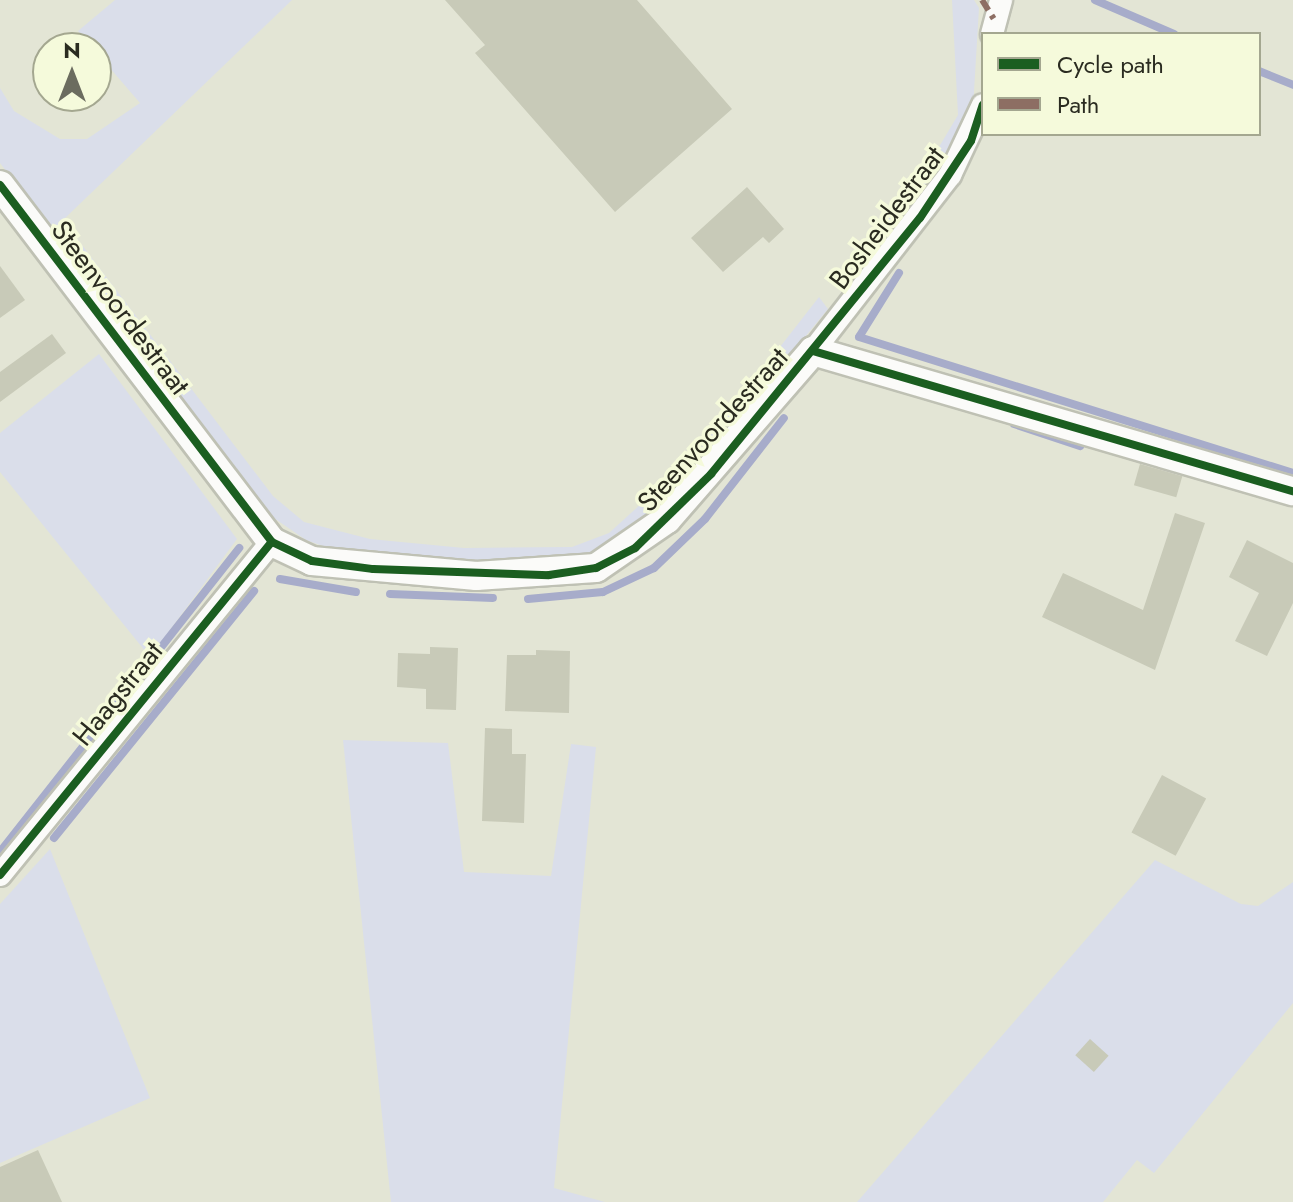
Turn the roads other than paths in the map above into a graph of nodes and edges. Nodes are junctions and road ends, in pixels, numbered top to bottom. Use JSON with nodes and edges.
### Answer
{"nodes":[{"id":1,"x":1001,"y":0,"type":"edge"},
{"id":2,"x":993,"y":32,"type":"edge"},
{"id":3,"x":981,"y":109,"type":"edge"},
{"id":4,"x":0,"y":185,"type":"edge"},
{"id":5,"x":813,"y":351,"type":"junction"},
{"id":6,"x":1293,"y":491,"type":"edge"},
{"id":7,"x":272,"y":542,"type":"junction"},
{"id":8,"x":0,"y":875,"type":"edge"}],
"edges":[{"from":1,"to":2,"type":"street"},
{"from":3,"to":5,"type":"street","name":"Bosheidestraat"},
{"from":4,"to":7,"type":"street","name":"Steenvoordestraat"},
{"from":5,"to":6,"type":"street","name":"Steenvoordestraat"},
{"from":5,"to":7,"type":"street","name":"Steenvoordestraat"},
{"from":7,"to":8,"type":"street","name":"Haagstraat"}]}
